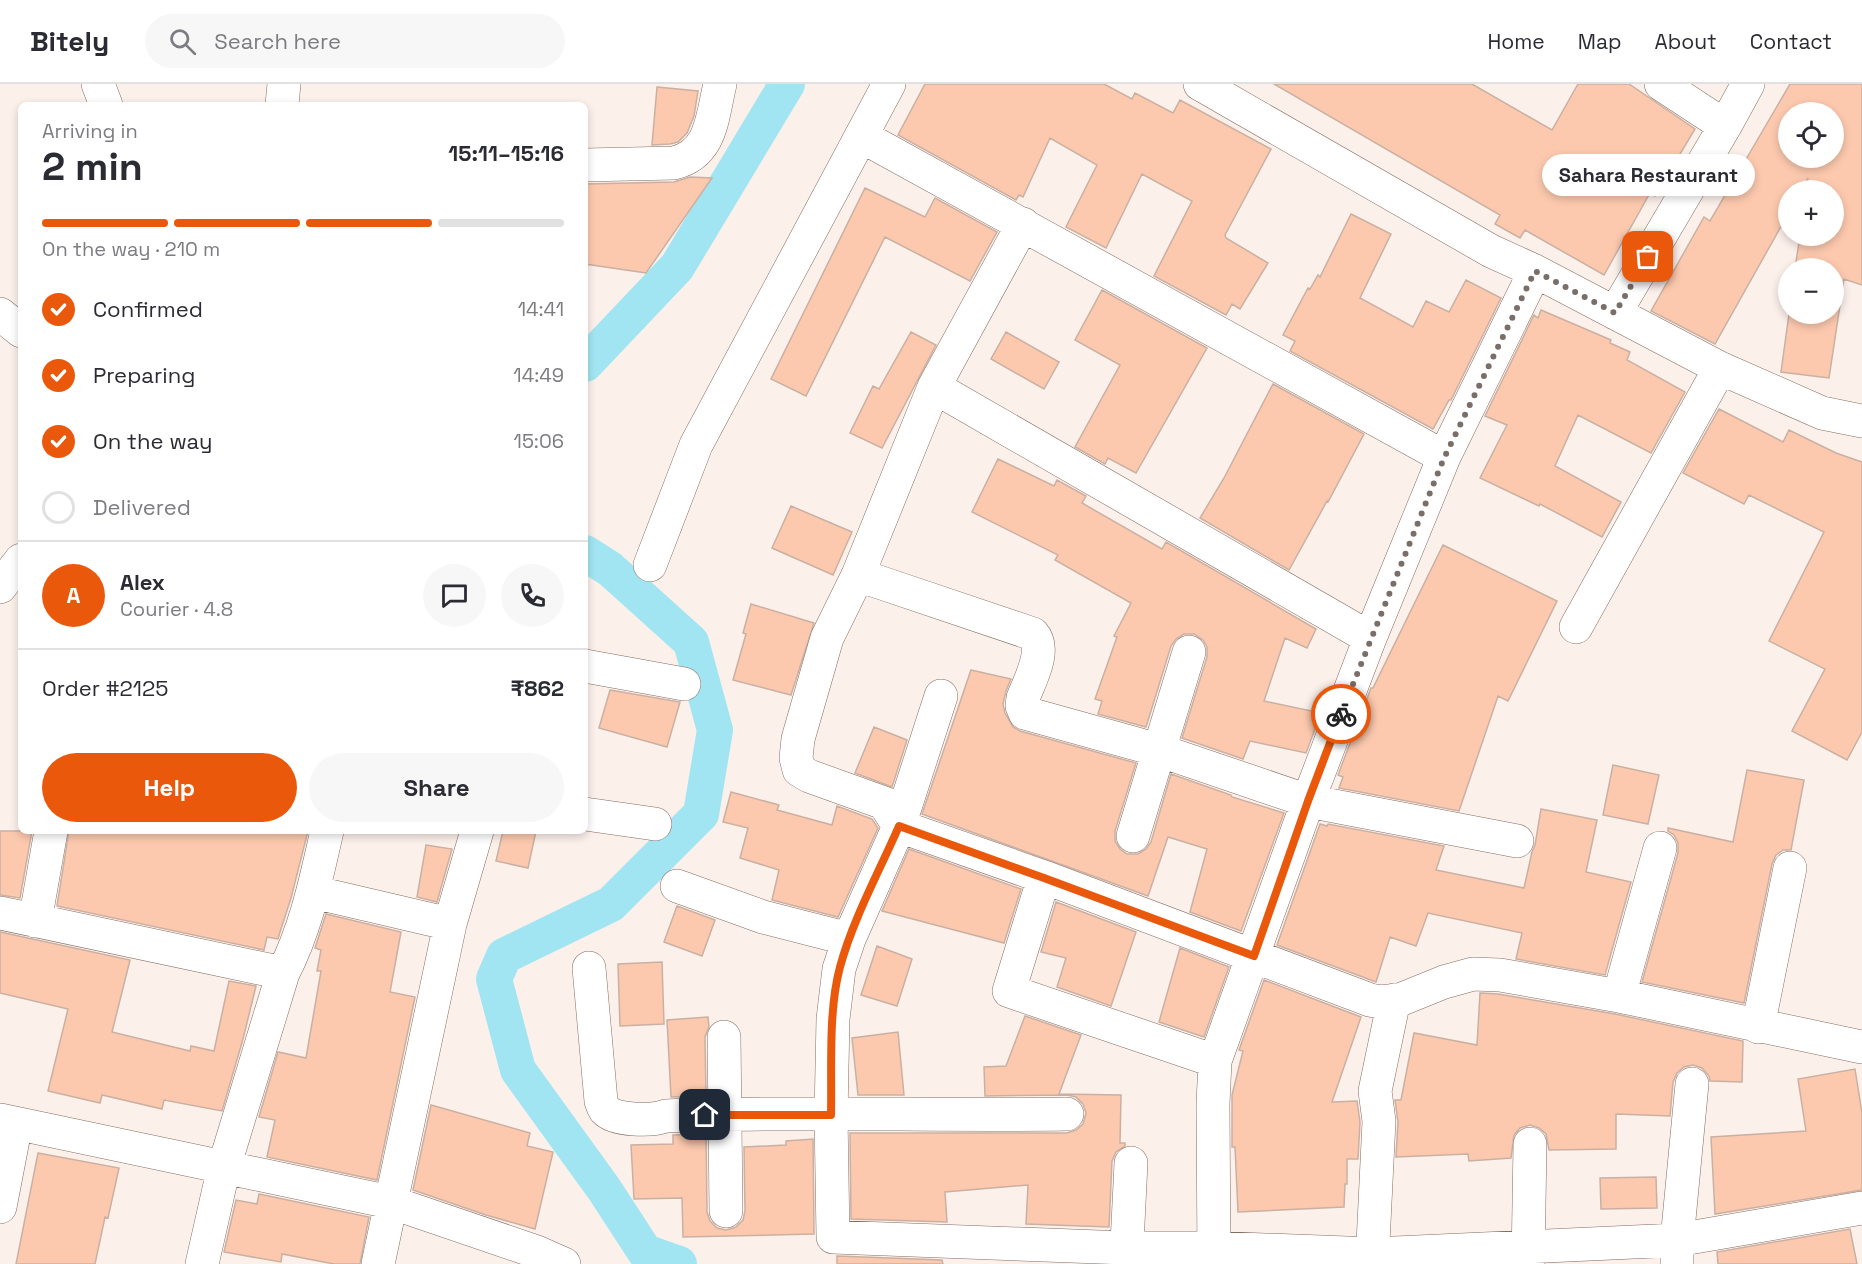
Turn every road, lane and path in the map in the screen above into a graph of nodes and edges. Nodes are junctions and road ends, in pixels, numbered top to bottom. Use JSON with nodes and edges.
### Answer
{"nodes":[{"id":1,"x":98,"y":84,"type":"edge"},
{"id":2,"x":284,"y":84,"type":"edge"},
{"id":3,"x":720,"y":84,"type":"edge"},
{"id":4,"x":889,"y":84,"type":"edge"},
{"id":5,"x":1200,"y":84,"type":"edge"},
{"id":6,"x":1661,"y":84,"type":"edge"},
{"id":7,"x":1748,"y":84,"type":"edge"},
{"id":8,"x":105,"y":102,"type":"edge"},
{"id":9,"x":282,"y":102,"type":"edge"},
{"id":10,"x":1725,"y":126,"type":"junction"},
{"id":11,"x":861,"y":136,"type":"junction"},
{"id":12,"x":588,"y":165,"type":"edge"},
{"id":13,"x":1023,"y":224,"type":"junction"},
{"id":14,"x":1535,"y":271,"type":"junction"},
{"id":15,"x":1615,"y":313,"type":"junction"},
{"id":16,"x":0,"y":314,"type":"edge"},
{"id":17,"x":18,"y":329,"type":"edge"},
{"id":18,"x":1720,"y":368,"type":"junction"},
{"id":19,"x":933,"y":387,"type":"junction"},
{"id":20,"x":1862,"y":421,"type":"edge"},
{"id":21,"x":1444,"y":458,"type":"junction"},
{"id":22,"x":18,"y":564,"type":"edge"},
{"id":23,"x":650,"y":565,"type":"dead end"},
{"id":24,"x":858,"y":575,"type":"junction"},
{"id":25,"x":0,"y":586,"type":"edge"},
{"id":26,"x":1576,"y":627,"type":"dead end"},
{"id":27,"x":1370,"y":638,"type":"junction"},
{"id":28,"x":1189,"y":652,"type":"dead end"},
{"id":29,"x":588,"y":667,"type":"edge"},
{"id":30,"x":684,"y":684,"type":"dead end"},
{"id":31,"x":941,"y":696,"type":"dead end"},
{"id":32,"x":1158,"y":750,"type":"junction"},
{"id":33,"x":1308,"y":801,"type":"junction"},
{"id":34,"x":588,"y":814,"type":"edge"},
{"id":35,"x":655,"y":824,"type":"dead end"},
{"id":36,"x":899,"y":826,"type":"junction"},
{"id":37,"x":50,"y":834,"type":"edge"},
{"id":38,"x":326,"y":834,"type":"edge"},
{"id":39,"x":476,"y":834,"type":"edge"},
{"id":40,"x":1133,"y":836,"type":"dead end"},
{"id":41,"x":1517,"y":841,"type":"dead end"},
{"id":42,"x":1660,"y":848,"type":"dead end"},
{"id":43,"x":1790,"y":868,"type":"dead end"},
{"id":44,"x":1044,"y":878,"type":"junction"},
{"id":45,"x":677,"y":886,"type":"dead end"},
{"id":46,"x":313,"y":892,"type":"junction"},
{"id":47,"x":0,"y":913,"type":"edge"},
{"id":48,"x":35,"y":921,"type":"junction"},
{"id":49,"x":450,"y":924,"type":"junction"},
{"id":50,"x":849,"y":939,"type":"junction"},
{"id":51,"x":1254,"y":956,"type":"junction"},
{"id":52,"x":589,"y":968,"type":"dead end"},
{"id":53,"x":283,"y":973,"type":"junction"},
{"id":54,"x":1619,"y":996,"type":"junction"},
{"id":55,"x":1394,"y":1000,"type":"junction"},
{"id":56,"x":1758,"y":1026,"type":"junction"},
{"id":57,"x":724,"y":1037,"type":"dead end"},
{"id":58,"x":1862,"y":1047,"type":"edge"},
{"id":59,"x":1215,"y":1061,"type":"junction"},
{"id":60,"x":1692,"y":1084,"type":"dead end"},
{"id":61,"x":1067,"y":1113,"type":"dead end"},
{"id":62,"x":724,"y":1114,"type":"junction"},
{"id":63,"x":831,"y":1115,"type":"junction"},
{"id":64,"x":8,"y":1122,"type":"edge"},
{"id":65,"x":1530,"y":1144,"type":"dead end"},
{"id":66,"x":1131,"y":1163,"type":"dead end"},
{"id":67,"x":224,"y":1167,"type":"junction"},
{"id":68,"x":390,"y":1202,"type":"junction"},
{"id":69,"x":0,"y":1207,"type":"edge"},
{"id":70,"x":1862,"y":1208,"type":"edge"},
{"id":71,"x":726,"y":1211,"type":"dead end"},
{"id":72,"x":1677,"y":1252,"type":"edge"},
{"id":73,"x":1529,"y":1255,"type":"edge"},
{"id":74,"x":1126,"y":1256,"type":"edge"},
{"id":75,"x":1215,"y":1256,"type":"edge"},
{"id":76,"x":1373,"y":1259,"type":"edge"},
{"id":77,"x":202,"y":1264,"type":"edge"},
{"id":78,"x":378,"y":1264,"type":"edge"},
{"id":79,"x":564,"y":1264,"type":"edge"}],
"edges":[{"from":1,"to":8,"type":"street"},
{"from":2,"to":9,"type":"street"},
{"from":3,"to":12,"type":"street"},
{"from":4,"to":11,"type":"street"},
{"from":5,"to":14,"type":"street"},
{"from":6,"to":10,"type":"street"},
{"from":7,"to":10,"type":"street"},
{"from":10,"to":15,"type":"street"},
{"from":11,"to":13,"type":"street"},
{"from":11,"to":23,"type":"street"},
{"from":13,"to":19,"type":"street"},
{"from":13,"to":21,"type":"street"},
{"from":14,"to":15,"type":"street"},
{"from":14,"to":21,"type":"street"},
{"from":15,"to":18,"type":"street"},
{"from":16,"to":17,"type":"street"},
{"from":18,"to":20,"type":"street"},
{"from":18,"to":26,"type":"street"},
{"from":19,"to":24,"type":"street"},
{"from":19,"to":27,"type":"street"},
{"from":21,"to":27,"type":"street"},
{"from":22,"to":25,"type":"street"},
{"from":24,"to":32,"type":"street"},
{"from":24,"to":36,"type":"street"},
{"from":27,"to":33,"type":"street"},
{"from":28,"to":32,"type":"street"},
{"from":29,"to":30,"type":"street"},
{"from":31,"to":36,"type":"street"},
{"from":32,"to":33,"type":"street"},
{"from":32,"to":40,"type":"street"},
{"from":33,"to":41,"type":"street"},
{"from":33,"to":51,"type":"street"},
{"from":34,"to":35,"type":"street"},
{"from":36,"to":44,"type":"street"},
{"from":36,"to":50,"type":"street"},
{"from":37,"to":48,"type":"street"},
{"from":38,"to":46,"type":"street"},
{"from":39,"to":49,"type":"street"},
{"from":42,"to":54,"type":"street"},
{"from":43,"to":56,"type":"street"},
{"from":44,"to":51,"type":"street"},
{"from":44,"to":59,"type":"street"},
{"from":45,"to":50,"type":"street"},
{"from":46,"to":49,"type":"street"},
{"from":46,"to":53,"type":"street"},
{"from":47,"to":48,"type":"street"},
{"from":48,"to":53,"type":"street"},
{"from":49,"to":68,"type":"street"},
{"from":50,"to":63,"type":"street"},
{"from":51,"to":55,"type":"street"},
{"from":51,"to":59,"type":"street"},
{"from":52,"to":62,"type":"street"},
{"from":53,"to":67,"type":"street"},
{"from":54,"to":55,"type":"street"},
{"from":54,"to":56,"type":"street"},
{"from":55,"to":76,"type":"street"},
{"from":56,"to":58,"type":"street"},
{"from":57,"to":62,"type":"street"},
{"from":59,"to":75,"type":"street"},
{"from":60,"to":72,"type":"street"},
{"from":61,"to":63,"type":"street"},
{"from":62,"to":63,"type":"street"},
{"from":62,"to":71,"type":"street"},
{"from":63,"to":74,"type":"street"},
{"from":64,"to":67,"type":"street"},
{"from":64,"to":69,"type":"street"},
{"from":65,"to":73,"type":"street"},
{"from":66,"to":74,"type":"street"},
{"from":67,"to":68,"type":"street"},
{"from":67,"to":77,"type":"street"},
{"from":68,"to":78,"type":"street"},
{"from":68,"to":79,"type":"street"},
{"from":70,"to":72,"type":"street"},
{"from":72,"to":73,"type":"street"},
{"from":73,"to":76,"type":"street"},
{"from":74,"to":75,"type":"street"},
{"from":75,"to":76,"type":"street"}]}
